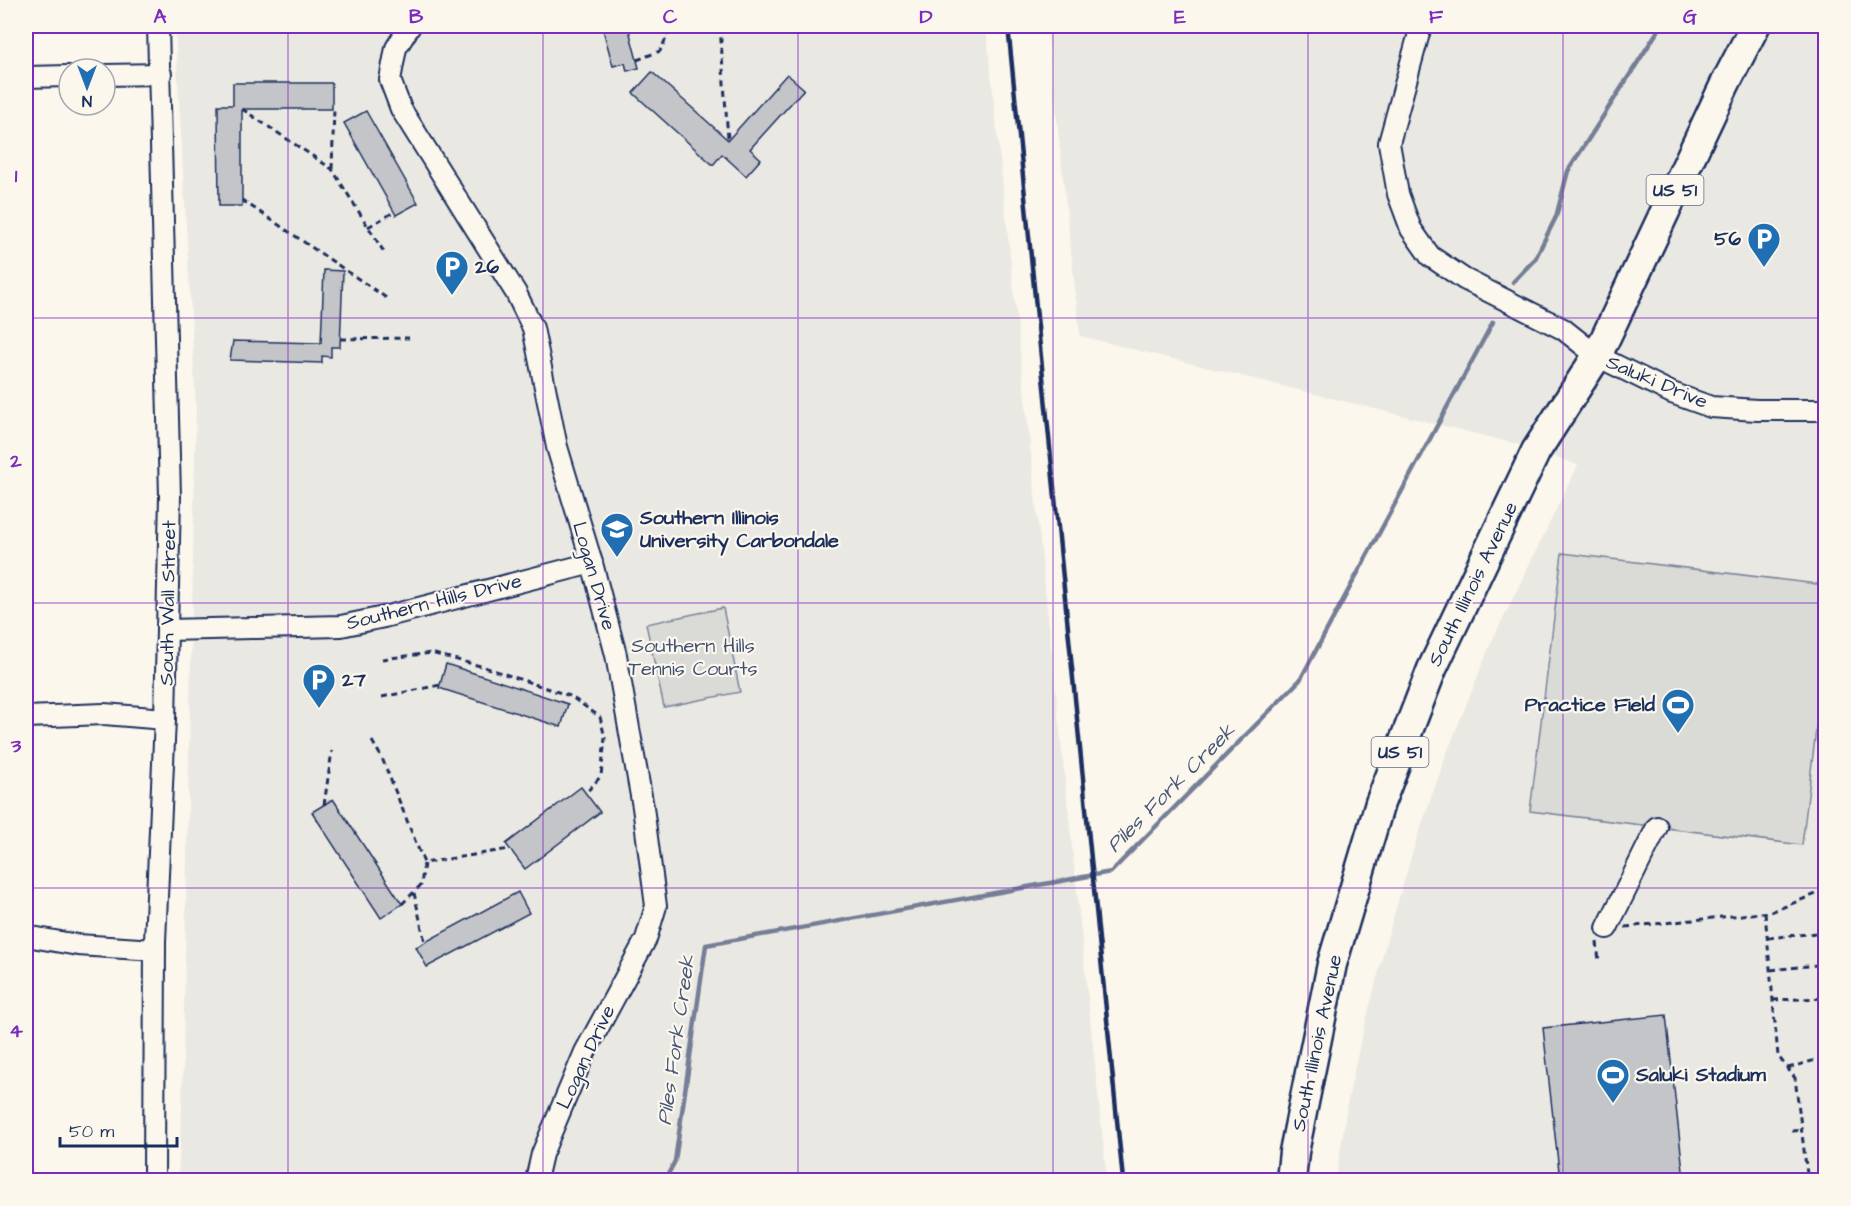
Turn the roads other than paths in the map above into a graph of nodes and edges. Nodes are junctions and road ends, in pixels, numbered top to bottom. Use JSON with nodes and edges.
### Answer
{"nodes":[{"id":1,"x":158,"y":26,"type":"edge"},
{"id":2,"x":410,"y":26,"type":"edge"},
{"id":3,"x":1421,"y":26,"type":"edge"},
{"id":4,"x":1755,"y":26,"type":"edge"},
{"id":5,"x":161,"y":74,"type":"junction"},
{"id":6,"x":117,"y":75,"type":"edge"},
{"id":7,"x":57,"y":76,"type":"edge"},
{"id":8,"x":26,"y":77,"type":"edge"},
{"id":9,"x":1596,"y":356,"type":"junction"},
{"id":10,"x":1826,"y":410,"type":"edge"},
{"id":11,"x":591,"y":563,"type":"junction"},
{"id":12,"x":167,"y":630,"type":"junction"},
{"id":13,"x":26,"y":717,"type":"edge"},
{"id":14,"x":165,"y":719,"type":"junction"},
{"id":15,"x":1657,"y":827,"type":"dead end"},
{"id":16,"x":1607,"y":928,"type":"road end"},
{"id":17,"x":26,"y":936,"type":"edge"},
{"id":18,"x":154,"y":950,"type":"junction"},
{"id":19,"x":154,"y":1180,"type":"edge"},
{"id":20,"x":536,"y":1180,"type":"edge"},
{"id":21,"x":1291,"y":1180,"type":"edge"}],
"edges":[{"from":1,"to":5,"type":"street","name":"South Wall Street"},
{"from":2,"to":11,"type":"street","name":"Logan Drive"},
{"from":3,"to":9,"type":"street","name":"Saluki Drive"},
{"from":4,"to":9,"type":"highway","name":"South Illinois Avenue","number":"US 51"},
{"from":5,"to":6,"type":"street"},
{"from":5,"to":12,"type":"street","name":"South Wall Street"},
{"from":7,"to":8,"type":"street"},
{"from":9,"to":10,"type":"street","name":"Saluki Drive"},
{"from":9,"to":21,"type":"highway","name":"South Illinois Avenue","number":"US 51"},
{"from":11,"to":12,"type":"street","name":"Southern Hills Drive"},
{"from":11,"to":20,"type":"street","name":"Logan Drive"},
{"from":12,"to":14,"type":"street","name":"South Wall Street"},
{"from":13,"to":14,"type":"street"},
{"from":14,"to":18,"type":"street","name":"South Wall Street"},
{"from":15,"to":16,"type":"street"},
{"from":17,"to":18,"type":"street"},
{"from":18,"to":19,"type":"street","name":"South Wall Street"}]}
